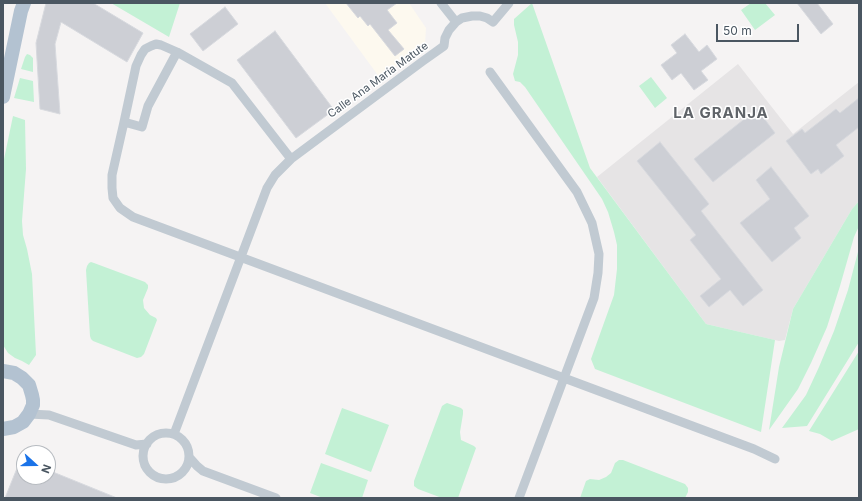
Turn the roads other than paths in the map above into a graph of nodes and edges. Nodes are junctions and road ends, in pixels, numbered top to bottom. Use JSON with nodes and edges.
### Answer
{"nodes":[{"id":1,"x":441,"y":3,"type":"edge"},
{"id":2,"x":509,"y":3,"type":"edge"},
{"id":3,"x":22,"y":6,"type":"edge"},
{"id":4,"x":456,"y":22,"type":"junction"},
{"id":5,"x":177,"y":52,"type":"junction"},
{"id":6,"x":490,"y":72,"type":"dead end"},
{"id":7,"x":3,"y":97,"type":"edge"},
{"id":8,"x":124,"y":122,"type":"junction"},
{"id":9,"x":291,"y":159,"type":"junction"},
{"id":10,"x":240,"y":257,"type":"junction"},
{"id":11,"x":3,"y":371,"type":"edge"},
{"id":12,"x":564,"y":378,"type":"junction"},
{"id":13,"x":33,"y":400,"type":"junction"},
{"id":14,"x":29,"y":414,"type":"junction"},
{"id":15,"x":49,"y":414,"type":"junction"},
{"id":16,"x":4,"y":430,"type":"edge"},
{"id":17,"x":174,"y":434,"type":"junction"},
{"id":18,"x":147,"y":444,"type":"junction"},
{"id":19,"x":136,"y":445,"type":"junction"},
{"id":20,"x":143,"y":453,"type":"junction"},
{"id":21,"x":189,"y":457,"type":"junction"},
{"id":22,"x":775,"y":459,"type":"dead end"},
{"id":23,"x":203,"y":470,"type":"junction"},
{"id":24,"x":184,"y":472,"type":"junction"},
{"id":25,"x":276,"y":498,"type":"edge"},
{"id":26,"x":519,"y":498,"type":"edge"}],
"edges":[{"from":1,"to":4,"type":"street"},
{"from":2,"to":4,"type":"street"},
{"from":3,"to":7,"type":"main road"},
{"from":4,"to":9,"type":"street","name":"Calle Ana María Matute"},
{"from":5,"to":8,"type":"street"},
{"from":5,"to":8,"type":"street"},
{"from":5,"to":9,"type":"street"},
{"from":6,"to":12,"type":"street"},
{"from":8,"to":10,"type":"street"},
{"from":9,"to":10,"type":"street","name":"Calle Ana María Matute"},
{"from":10,"to":12,"type":"street"},
{"from":10,"to":17,"type":"street","name":"Calle Ana María Matute"},
{"from":11,"to":13,"type":"main road"},
{"from":12,"to":22,"type":"street"},
{"from":12,"to":26,"type":"street"},
{"from":13,"to":14,"type":"main road"},
{"from":13,"to":15,"type":"street"},
{"from":14,"to":15,"type":"street"},
{"from":14,"to":16,"type":"main road"},
{"from":15,"to":19,"type":"street"},
{"from":17,"to":18,"type":"street"},
{"from":17,"to":21,"type":"street"},
{"from":18,"to":19,"type":"street"},
{"from":18,"to":20,"type":"street"},
{"from":19,"to":20,"type":"street"},
{"from":20,"to":24,"type":"street"},
{"from":21,"to":23,"type":"street"},
{"from":21,"to":24,"type":"street"},
{"from":23,"to":24,"type":"street"},
{"from":23,"to":25,"type":"street"}]}
